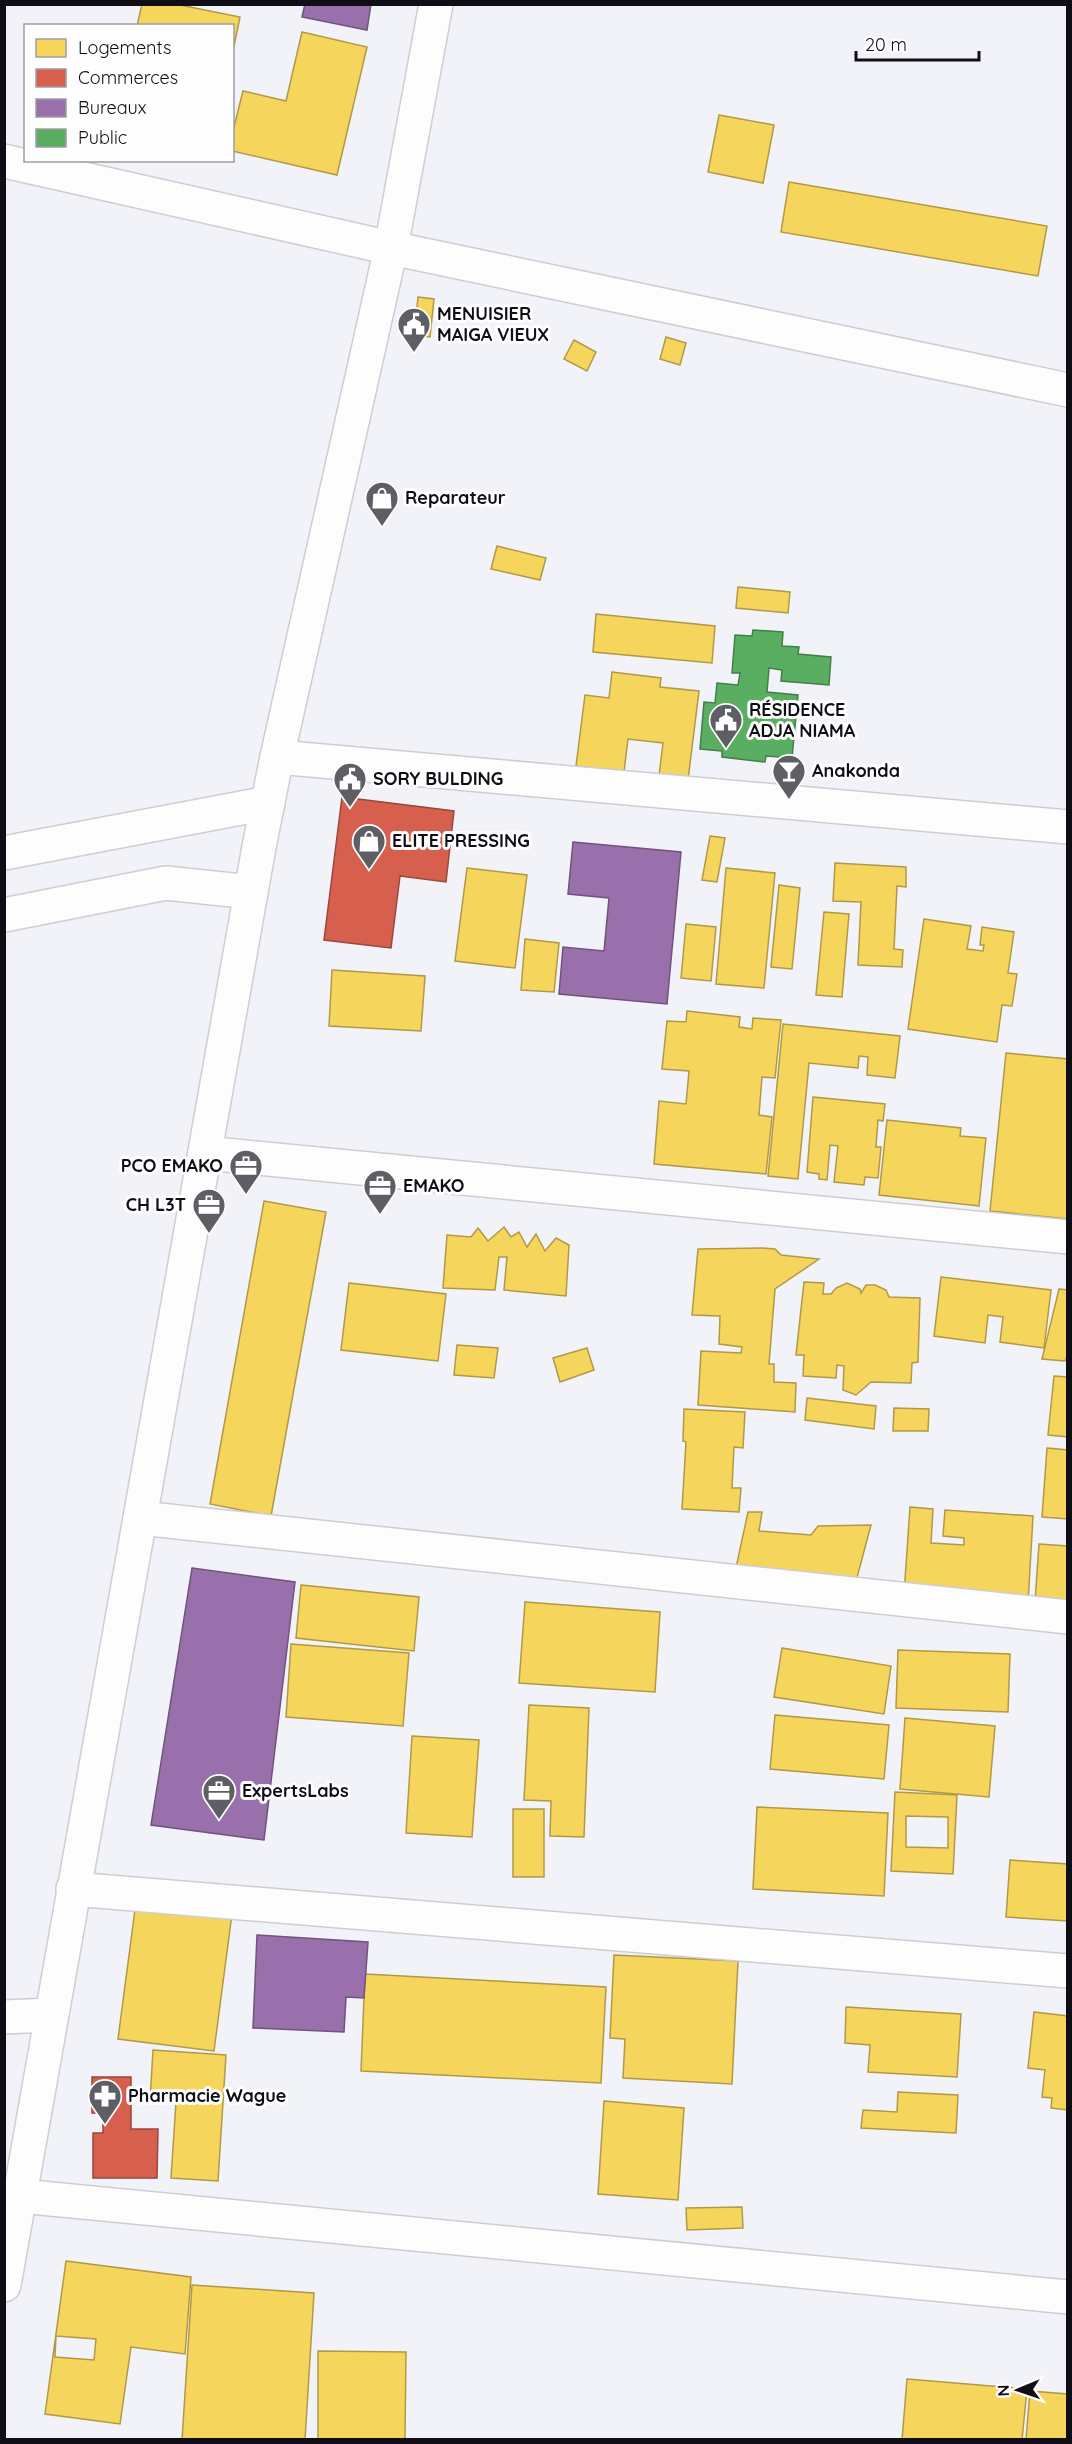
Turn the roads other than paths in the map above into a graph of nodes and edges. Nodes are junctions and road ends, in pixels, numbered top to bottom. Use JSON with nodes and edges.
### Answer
{"nodes":[{"id":1,"x":436,"y":4,"type":"edge"},
{"id":2,"x":4,"y":161,"type":"edge"},
{"id":3,"x":391,"y":248,"type":"junction"},
{"id":4,"x":1066,"y":383,"type":"edge"},
{"id":5,"x":277,"y":757,"type":"junction"},
{"id":6,"x":268,"y":803,"type":"junction"},
{"id":7,"x":1068,"y":827,"type":"edge"},
{"id":8,"x":4,"y":854,"type":"edge"},
{"id":9,"x":252,"y":892,"type":"junction"},
{"id":10,"x":4,"y":915,"type":"edge"},
{"id":11,"x":205,"y":1153,"type":"junction"},
{"id":12,"x":1068,"y":1238,"type":"edge"},
{"id":13,"x":140,"y":1518,"type":"junction"},
{"id":14,"x":1068,"y":1617,"type":"edge"},
{"id":15,"x":73,"y":1889,"type":"junction"},
{"id":16,"x":1068,"y":1971,"type":"edge"},
{"id":17,"x":51,"y":2015,"type":"junction"},
{"id":18,"x":4,"y":2016,"type":"edge"},
{"id":19,"x":20,"y":2196,"type":"junction"},
{"id":20,"x":4,"y":2285,"type":"edge"},
{"id":21,"x":1068,"y":2297,"type":"edge"}],
"edges":[{"from":1,"to":3,"type":"street"},
{"from":2,"to":3,"type":"street"},
{"from":3,"to":4,"type":"street"},
{"from":3,"to":5,"type":"street"},
{"from":5,"to":6,"type":"street"},
{"from":5,"to":7,"type":"street"},
{"from":6,"to":8,"type":"street"},
{"from":6,"to":9,"type":"street"},
{"from":9,"to":10,"type":"street"},
{"from":9,"to":11,"type":"street"},
{"from":11,"to":12,"type":"street"},
{"from":11,"to":13,"type":"street"},
{"from":13,"to":14,"type":"street"},
{"from":13,"to":15,"type":"street"},
{"from":15,"to":16,"type":"street"},
{"from":15,"to":17,"type":"street"},
{"from":17,"to":18,"type":"street"},
{"from":17,"to":19,"type":"street"},
{"from":19,"to":20,"type":"street"},
{"from":19,"to":21,"type":"street"}]}
